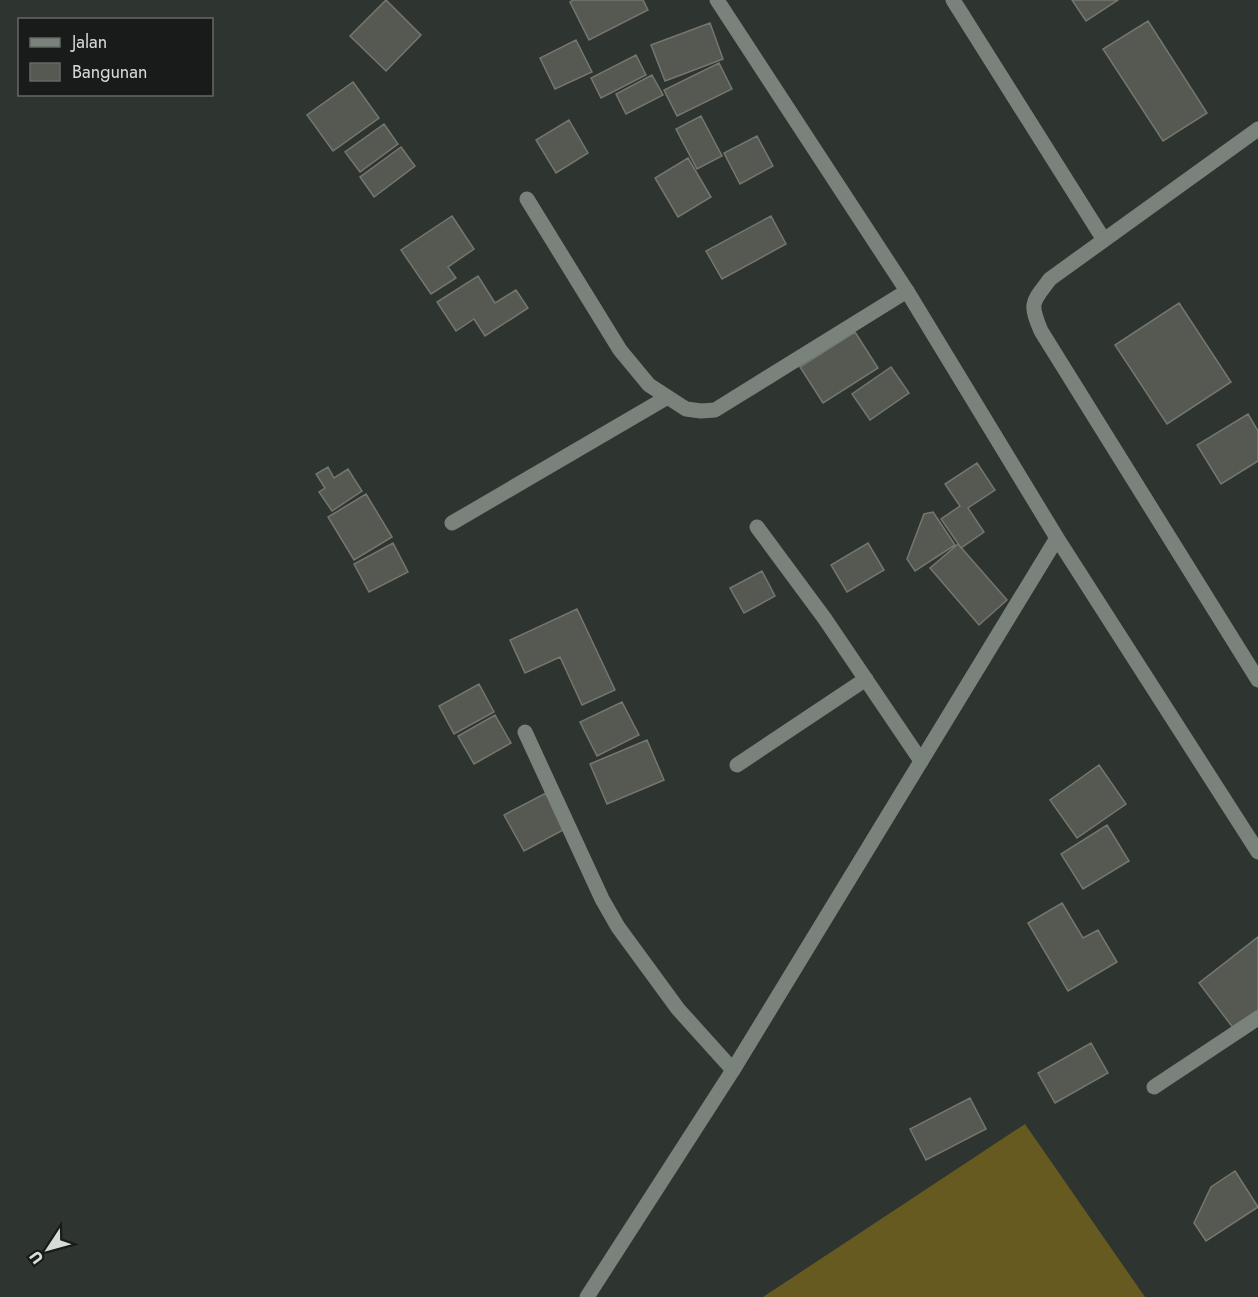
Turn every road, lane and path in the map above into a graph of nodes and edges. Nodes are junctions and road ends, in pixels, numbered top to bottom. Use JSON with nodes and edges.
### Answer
{"nodes":[{"id":1,"x":717,"y":0,"type":"edge"},
{"id":2,"x":953,"y":0,"type":"edge"},
{"id":3,"x":1258,"y":129,"type":"edge"},
{"id":4,"x":528,"y":199,"type":"dead end"},
{"id":5,"x":1104,"y":240,"type":"junction"},
{"id":6,"x":907,"y":291,"type":"junction"},
{"id":7,"x":666,"y":398,"type":"junction"},
{"id":8,"x":452,"y":523,"type":"dead end"},
{"id":9,"x":757,"y":527,"type":"dead end"},
{"id":10,"x":1057,"y":538,"type":"junction"},
{"id":11,"x":866,"y":680,"type":"junction"},
{"id":12,"x":1258,"y":680,"type":"edge"},
{"id":13,"x":525,"y":732,"type":"dead end"},
{"id":14,"x":921,"y":761,"type":"junction"},
{"id":15,"x":737,"y":765,"type":"dead end"},
{"id":16,"x":1258,"y":852,"type":"edge"},
{"id":17,"x":1258,"y":1018,"type":"edge"},
{"id":18,"x":733,"y":1070,"type":"junction"},
{"id":19,"x":1154,"y":1087,"type":"dead end"},
{"id":20,"x":587,"y":1297,"type":"edge"}],
"edges":[{"from":1,"to":6,"type":"street"},
{"from":2,"to":5,"type":"street"},
{"from":3,"to":5,"type":"street"},
{"from":4,"to":7,"type":"street"},
{"from":5,"to":12,"type":"street"},
{"from":6,"to":7,"type":"street"},
{"from":6,"to":10,"type":"street"},
{"from":7,"to":8,"type":"street"},
{"from":9,"to":11,"type":"street"},
{"from":10,"to":14,"type":"street"},
{"from":10,"to":16,"type":"street"},
{"from":11,"to":14,"type":"street"},
{"from":11,"to":15,"type":"street"},
{"from":13,"to":18,"type":"street"},
{"from":14,"to":18,"type":"street"},
{"from":17,"to":19,"type":"street"},
{"from":18,"to":20,"type":"street"}]}
